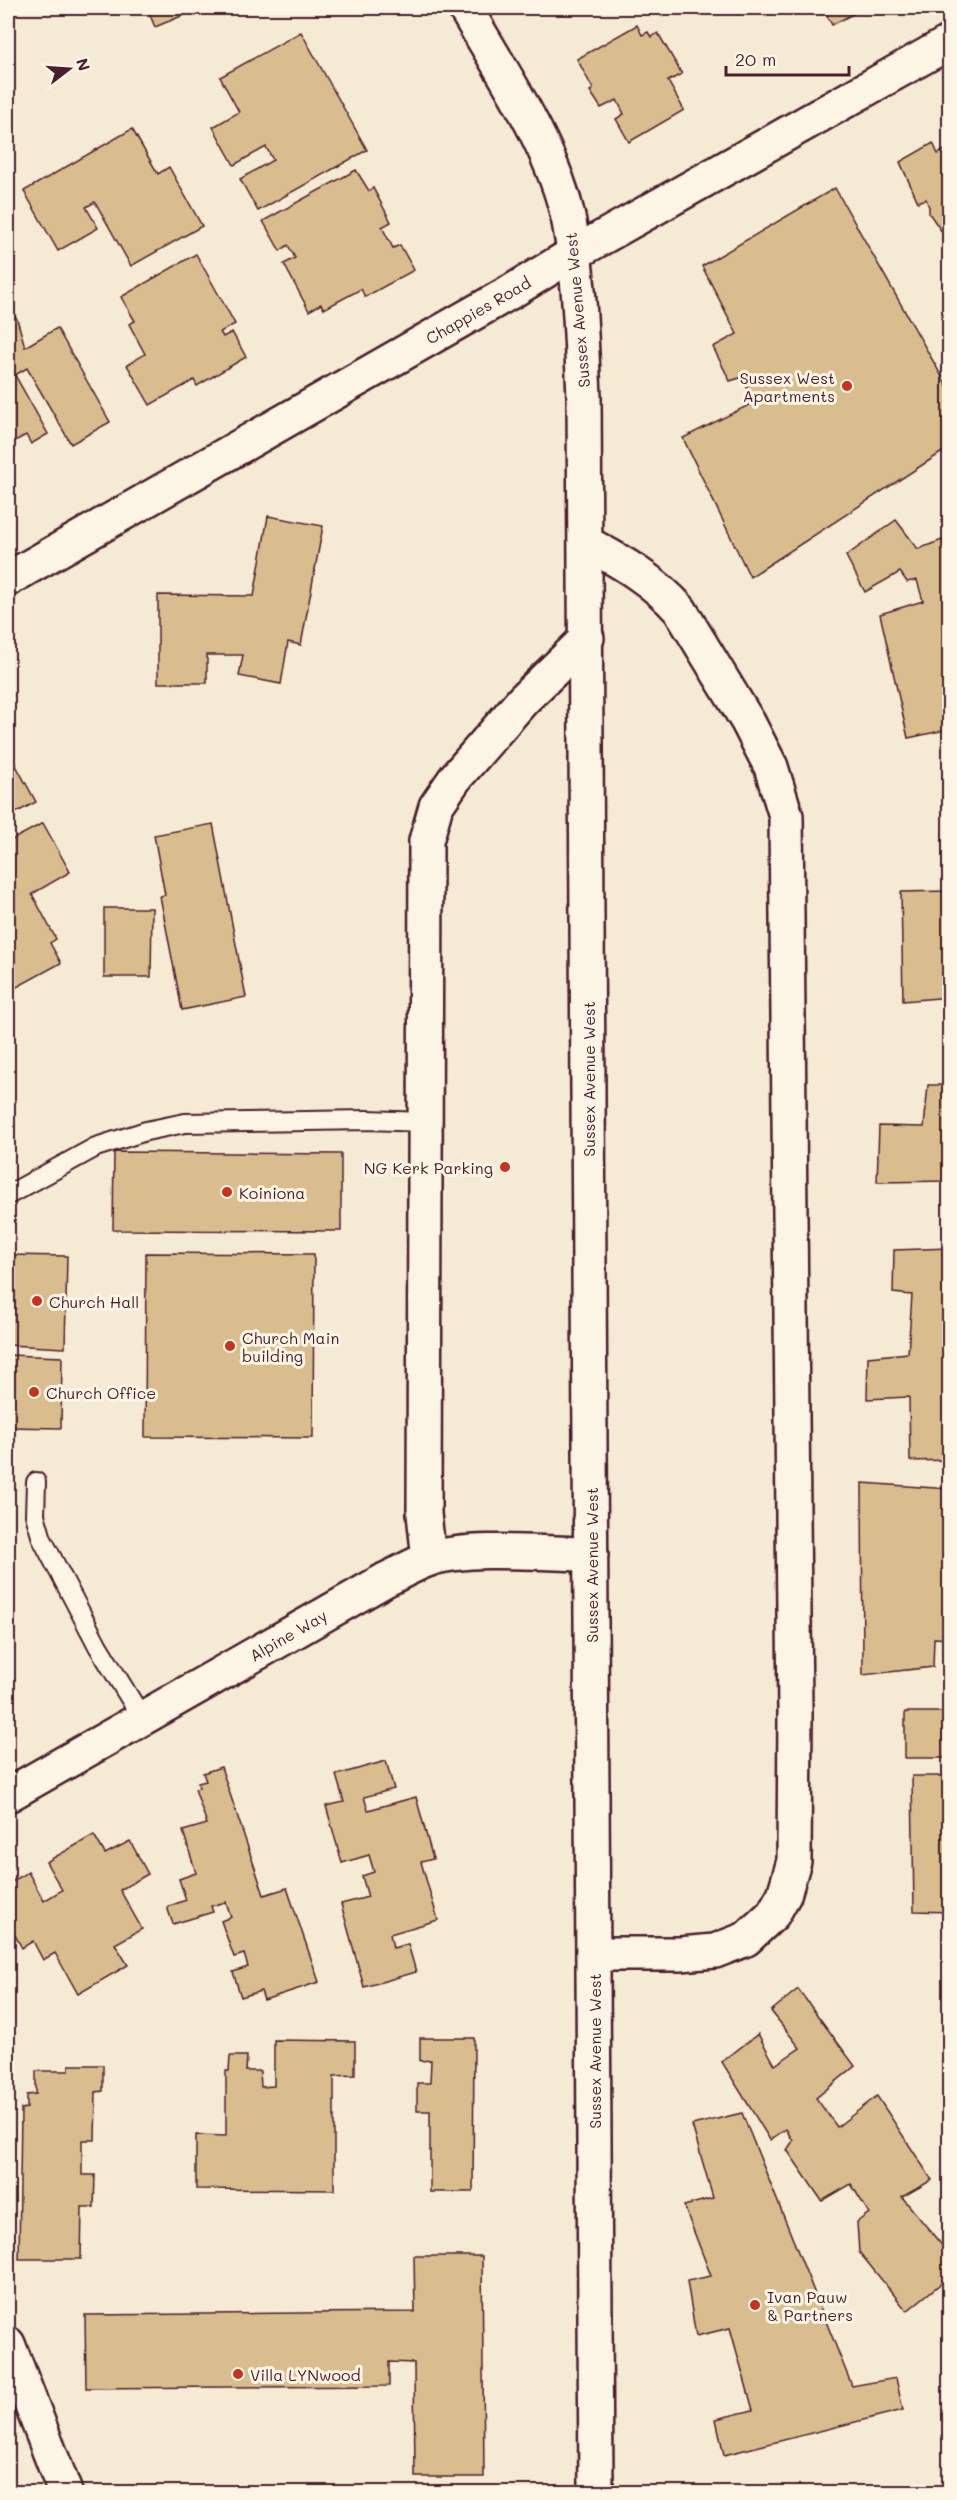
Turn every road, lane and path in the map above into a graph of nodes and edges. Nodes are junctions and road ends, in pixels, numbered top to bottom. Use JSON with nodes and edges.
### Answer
{"nodes":[{"id":1,"x":465,"y":8,"type":"edge"},
{"id":2,"x":950,"y":42,"type":"edge"},
{"id":3,"x":573,"y":254,"type":"junction"},
{"id":4,"x":586,"y":543,"type":"junction"},
{"id":5,"x":8,"y":579,"type":"edge"},
{"id":6,"x":587,"y":638,"type":"junction"},
{"id":7,"x":424,"y":1122,"type":"junction"},
{"id":8,"x":8,"y":1195,"type":"edge"},
{"id":9,"x":36,"y":1482,"type":"dead end"},
{"id":10,"x":591,"y":1554,"type":"junction"},
{"id":11,"x":429,"y":1559,"type":"junction"},
{"id":12,"x":142,"y":1718,"type":"junction"},
{"id":13,"x":8,"y":1795,"type":"edge"},
{"id":14,"x":593,"y":1954,"type":"junction"},
{"id":15,"x":8,"y":2344,"type":"edge"},
{"id":16,"x":65,"y":2493,"type":"edge"},
{"id":17,"x":596,"y":2493,"type":"edge"}],
"edges":[{"from":1,"to":3,"type":"street","name":"Sussex Avenue West"},
{"from":2,"to":3,"type":"street","name":"Chappies Road"},
{"from":3,"to":4,"type":"street","name":"Sussex Avenue West"},
{"from":3,"to":5,"type":"street","name":"Chappies Road"},
{"from":4,"to":6,"type":"street","name":"Sussex Avenue West"},
{"from":4,"to":14,"type":"street"},
{"from":6,"to":7,"type":"street"},
{"from":6,"to":10,"type":"street","name":"Sussex Avenue West"},
{"from":7,"to":8,"type":"lane"},
{"from":7,"to":11,"type":"street"},
{"from":9,"to":12,"type":"lane"},
{"from":10,"to":11,"type":"street","name":"Alpine Way"},
{"from":10,"to":14,"type":"street","name":"Sussex Avenue West"},
{"from":11,"to":12,"type":"street","name":"Alpine Way"},
{"from":12,"to":13,"type":"street","name":"Alpine Way"},
{"from":14,"to":17,"type":"street","name":"Sussex Avenue West"},
{"from":15,"to":16,"type":"street"}]}
